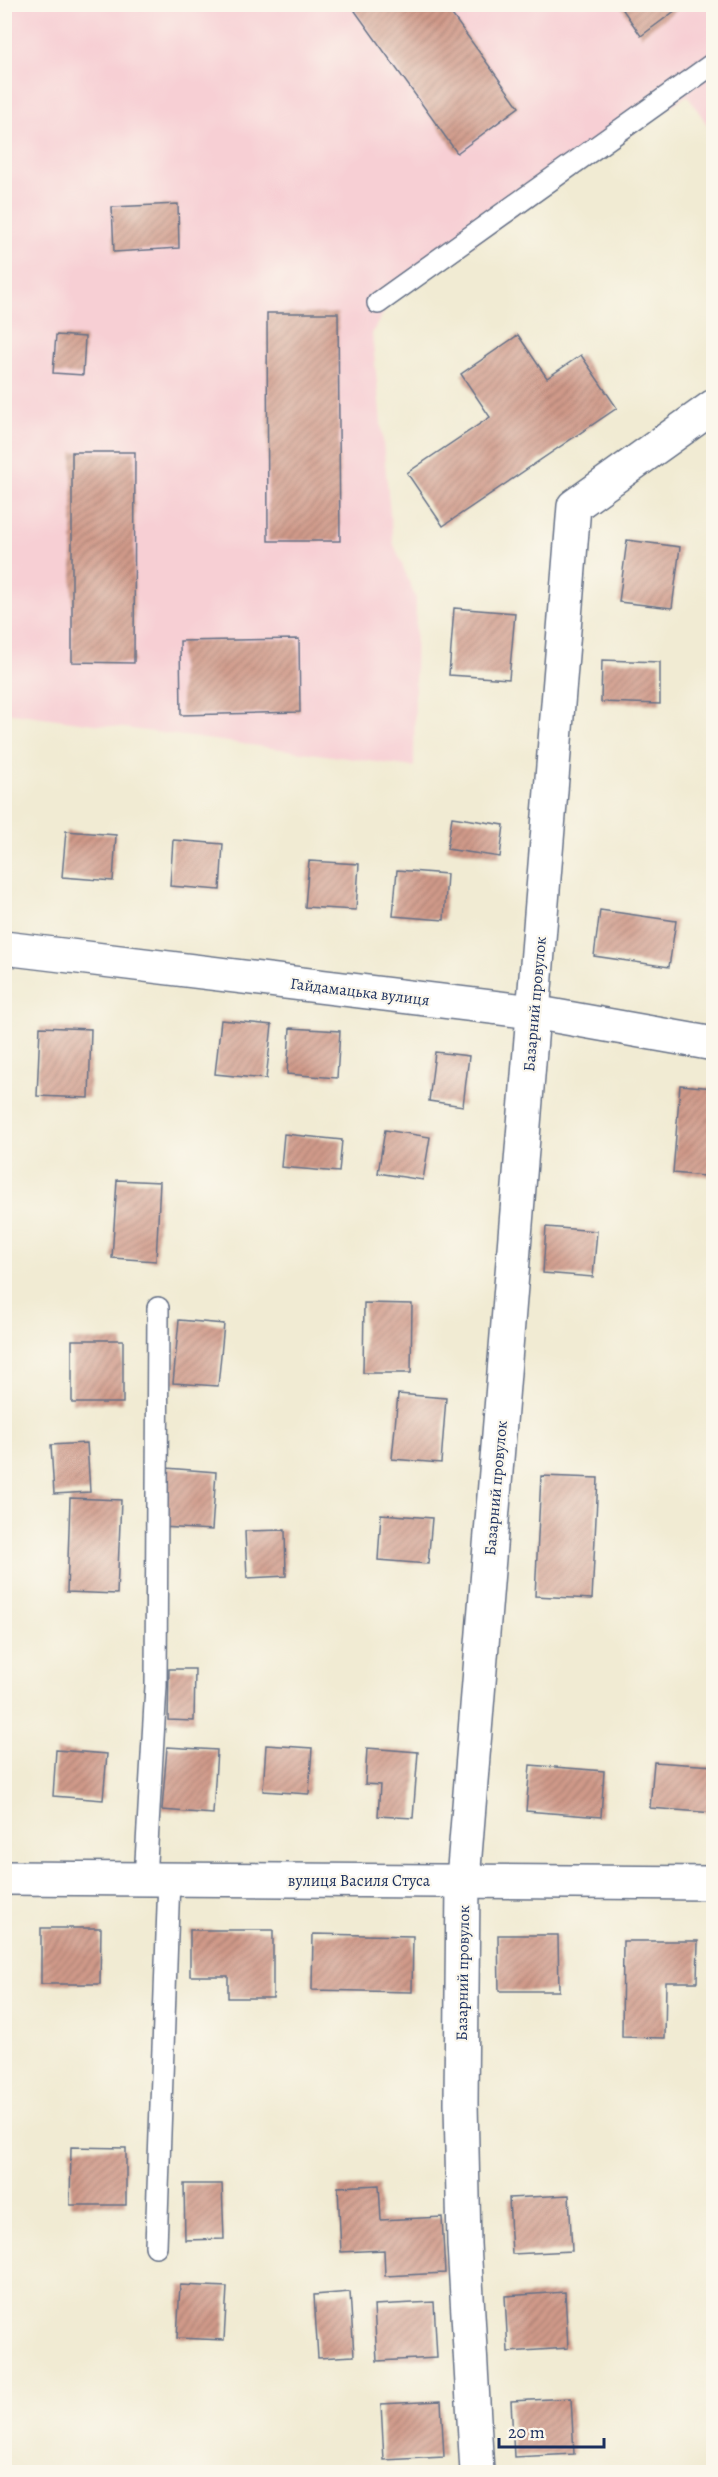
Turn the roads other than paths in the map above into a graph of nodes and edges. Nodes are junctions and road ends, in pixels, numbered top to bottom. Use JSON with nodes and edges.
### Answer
{"nodes":[{"id":1,"x":714,"y":63,"type":"edge"},
{"id":2,"x":378,"y":303,"type":"dead end"},
{"id":3,"x":714,"y":406,"type":"edge"},
{"id":4,"x":4,"y":948,"type":"edge"},
{"id":5,"x":533,"y":1012,"type":"junction"},
{"id":6,"x":714,"y":1044,"type":"edge"},
{"id":7,"x":158,"y":1308,"type":"dead end"},
{"id":8,"x":4,"y":1878,"type":"edge"},
{"id":9,"x":157,"y":1879,"type":"junction"},
{"id":10,"x":463,"y":1880,"type":"junction"},
{"id":11,"x":714,"y":1883,"type":"edge"},
{"id":12,"x":156,"y":2246,"type":"dead end"},
{"id":13,"x":477,"y":2472,"type":"edge"}],
"edges":[{"from":1,"to":2,"type":"lane"},
{"from":3,"to":5,"type":"street","name":"Базарний провулок"},
{"from":4,"to":5,"type":"street","name":"Гайдамацька вулиця"},
{"from":5,"to":6,"type":"street","name":"Гайдамацька вулиця"},
{"from":5,"to":10,"type":"street","name":"Базарний провулок"},
{"from":7,"to":9,"type":"lane"},
{"from":8,"to":9,"type":"street","name":"вулиця Василя Стуса"},
{"from":9,"to":10,"type":"street","name":"вулиця Василя Стуса"},
{"from":9,"to":12,"type":"lane"},
{"from":10,"to":11,"type":"street","name":"вулиця Василя Стуса"},
{"from":10,"to":13,"type":"street","name":"Базарний провулок"}]}
